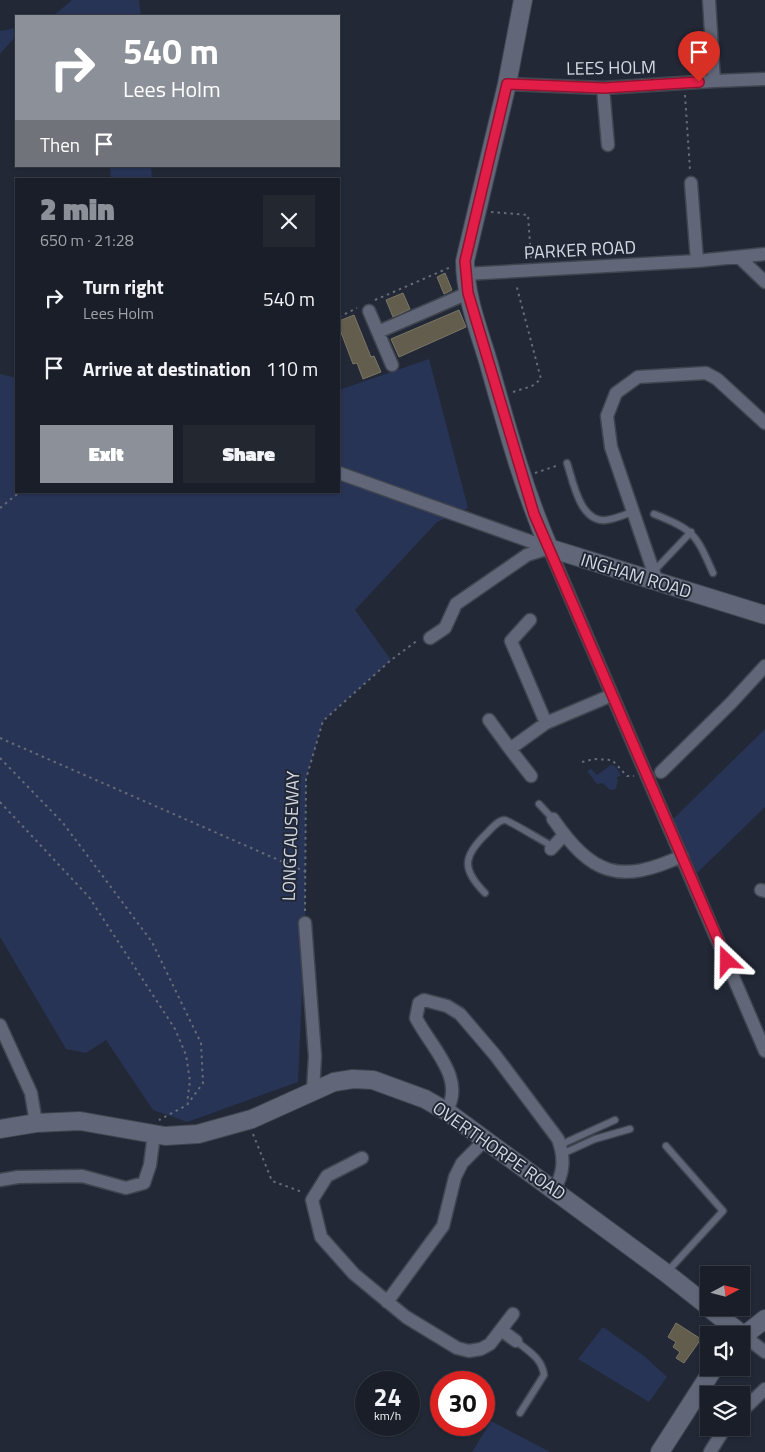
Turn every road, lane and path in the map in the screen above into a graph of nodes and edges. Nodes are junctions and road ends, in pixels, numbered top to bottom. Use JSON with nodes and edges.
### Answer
{"nodes":[{"id":1,"x":524,"y":0,"type":"edge"},
{"id":2,"x":709,"y":0,"type":"edge"},
{"id":3,"x":765,"y":79,"type":"edge"},
{"id":4,"x":714,"y":81,"type":"junction"},
{"id":5,"x":684,"y":83,"type":"junction"},
{"id":6,"x":507,"y":84,"type":"junction"},
{"id":7,"x":604,"y":88,"type":"junction"},
{"id":8,"x":608,"y":145,"type":"dead end"},
{"id":9,"x":691,"y":183,"type":"joint"},
{"id":10,"x":476,"y":211,"type":"junction"},
{"id":11,"x":765,"y":254,"type":"edge"},
{"id":12,"x":739,"y":258,"type":"junction"},
{"id":13,"x":697,"y":261,"type":"junction"},
{"id":14,"x":465,"y":267,"type":"junction"},
{"id":15,"x":532,"y":271,"type":"junction"},
{"id":16,"x":512,"y":272,"type":"junction"},
{"id":17,"x":765,"y":282,"type":"edge"},
{"id":18,"x":468,"y":293,"type":"junction"},
{"id":19,"x":369,"y":306,"type":"junction"},
{"id":20,"x":340,"y":317,"type":"edge"},
{"id":21,"x":378,"y":332,"type":"junction"},
{"id":22,"x":392,"y":365,"type":"dead end"},
{"id":23,"x":498,"y":397,"type":"junction"},
{"id":24,"x":765,"y":423,"type":"edge"},
{"id":25,"x":567,"y":463,"type":"joint"},
{"id":26,"x":340,"y":473,"type":"edge"},
{"id":27,"x":523,"y":476,"type":"junction"},
{"id":28,"x":19,"y":493,"type":"edge"},
{"id":29,"x":0,"y":508,"type":"edge"},
{"id":30,"x":632,"y":512,"type":"junction"},
{"id":31,"x":654,"y":514,"type":"dead end"},
{"id":32,"x":691,"y":532,"type":"junction"},
{"id":33,"x":549,"y":548,"type":"junction"},
{"id":34,"x":713,"y":573,"type":"dead end"},
{"id":35,"x":655,"y":577,"type":"junction"},
{"id":36,"x":765,"y":615,"type":"edge"},
{"id":37,"x":530,"y":620,"type":"dead end"},
{"id":38,"x":430,"y":638,"type":"joint"},
{"id":39,"x":765,"y":666,"type":"edge"},
{"id":40,"x":612,"y":695,"type":"junction"},
{"id":41,"x":489,"y":720,"type":"dead end"},
{"id":42,"x":546,"y":723,"type":"junction"},
{"id":43,"x":0,"y":738,"type":"edge"},
{"id":44,"x":510,"y":749,"type":"junction"},
{"id":45,"x":0,"y":758,"type":"edge"},
{"id":46,"x":582,"y":762,"type":"dead end"},
{"id":47,"x":645,"y":772,"type":"junction"},
{"id":48,"x":661,"y":772,"type":"dead end"},
{"id":49,"x":531,"y":776,"type":"dead end"},
{"id":50,"x":0,"y":802,"type":"edge"},
{"id":51,"x":539,"y":804,"type":"dead end"},
{"id":52,"x":553,"y":819,"type":"joint"},
{"id":53,"x":564,"y":835,"type":"junction"},
{"id":54,"x":552,"y":848,"type":"joint"},
{"id":55,"x":682,"y":856,"type":"junction"},
{"id":56,"x":306,"y":872,"type":"junction"},
{"id":57,"x":485,"y":894,"type":"dead end"},
{"id":58,"x":305,"y":923,"type":"joint"},
{"id":59,"x":0,"y":1025,"type":"edge"},
{"id":60,"x":765,"y":1051,"type":"edge"},
{"id":61,"x":313,"y":1091,"type":"junction"},
{"id":62,"x":187,"y":1105,"type":"junction"},
{"id":63,"x":446,"y":1111,"type":"junction"},
{"id":64,"x":252,"y":1119,"type":"junction"},
{"id":65,"x":615,"y":1120,"type":"dead end"},
{"id":66,"x":36,"y":1123,"type":"junction"},
{"id":67,"x":630,"y":1129,"type":"dead end"},
{"id":68,"x":0,"y":1130,"type":"edge"},
{"id":69,"x":146,"y":1133,"type":"junction"},
{"id":70,"x":485,"y":1140,"type":"junction"},
{"id":71,"x":666,"y":1146,"type":"dead end"},
{"id":72,"x":561,"y":1150,"type":"junction"},
{"id":73,"x":362,"y":1158,"type":"dead end"},
{"id":74,"x":0,"y":1180,"type":"edge"},
{"id":75,"x":554,"y":1190,"type":"junction"},
{"id":76,"x":312,"y":1200,"type":"junction"},
{"id":77,"x":666,"y":1273,"type":"junction"},
{"id":78,"x":700,"y":1300,"type":"edge"},
{"id":79,"x":387,"y":1302,"type":"junction"},
{"id":80,"x":513,"y":1314,"type":"dead end"},
{"id":81,"x":719,"y":1316,"type":"edge"},
{"id":82,"x":765,"y":1319,"type":"edge"},
{"id":83,"x":731,"y":1326,"type":"edge"},
{"id":84,"x":501,"y":1330,"type":"junction"},
{"id":85,"x":750,"y":1330,"type":"edge"},
{"id":86,"x":516,"y":1341,"type":"joint"},
{"id":87,"x":750,"y":1342,"type":"edge"},
{"id":88,"x":765,"y":1352,"type":"edge"},
{"id":89,"x":709,"y":1376,"type":"edge"},
{"id":90,"x":765,"y":1389,"type":"edge"},
{"id":91,"x":750,"y":1403,"type":"edge"},
{"id":92,"x":520,"y":1413,"type":"dead end"},
{"id":93,"x":720,"y":1436,"type":"edge"},
{"id":94,"x":660,"y":1452,"type":"edge"},
{"id":95,"x":710,"y":1452,"type":"edge"}],
"edges":[{"from":1,"to":6,"type":"street"},
{"from":2,"to":4,"type":"street"},
{"from":3,"to":4,"type":"street","name":"LEES HOLM"},
{"from":4,"to":5,"type":"street","name":"LEES HOLM"},
{"from":5,"to":7,"type":"street","name":"LEES HOLM"},
{"from":5,"to":9,"type":"path"},
{"from":6,"to":7,"type":"street","name":"LEES HOLM"},
{"from":6,"to":10,"type":"street"},
{"from":7,"to":8,"type":"street"},
{"from":9,"to":13,"type":"street"},
{"from":10,"to":14,"type":"street"},
{"from":10,"to":15,"type":"path"},
{"from":11,"to":12,"type":"street","name":"PARKER ROAD"},
{"from":12,"to":13,"type":"street","name":"PARKER ROAD"},
{"from":12,"to":17,"type":"street"},
{"from":13,"to":15,"type":"street","name":"PARKER ROAD"},
{"from":14,"to":16,"type":"street","name":"PARKER ROAD"},
{"from":14,"to":18,"type":"street"},
{"from":14,"to":19,"type":"path"},
{"from":15,"to":16,"type":"street","name":"PARKER ROAD"},
{"from":16,"to":23,"type":"path"},
{"from":18,"to":21,"type":"street"},
{"from":18,"to":23,"type":"street"},
{"from":19,"to":20,"type":"path"},
{"from":19,"to":21,"type":"street"},
{"from":21,"to":22,"type":"street"},
{"from":23,"to":27,"type":"street"},
{"from":24,"to":30,"type":"street"},
{"from":25,"to":27,"type":"path"},
{"from":25,"to":30,"type":"lane"},
{"from":26,"to":33,"type":"street","name":"INGHAM ROAD"},
{"from":27,"to":33,"type":"street"},
{"from":28,"to":29,"type":"path"},
{"from":30,"to":35,"type":"street"},
{"from":31,"to":32,"type":"lane"},
{"from":32,"to":34,"type":"lane"},
{"from":32,"to":35,"type":"lane"},
{"from":33,"to":35,"type":"street","name":"INGHAM ROAD"},
{"from":33,"to":38,"type":"street"},
{"from":33,"to":40,"type":"street"},
{"from":35,"to":36,"type":"street","name":"INGHAM ROAD"},
{"from":37,"to":42,"type":"street"},
{"from":38,"to":56,"type":"path","name":"LONGCAUSEWAY"},
{"from":39,"to":48,"type":"street"},
{"from":40,"to":42,"type":"street"},
{"from":40,"to":47,"type":"street"},
{"from":41,"to":44,"type":"street"},
{"from":42,"to":44,"type":"street"},
{"from":43,"to":56,"type":"path"},
{"from":44,"to":49,"type":"street"},
{"from":45,"to":62,"type":"path"},
{"from":46,"to":47,"type":"path"},
{"from":47,"to":55,"type":"street"},
{"from":50,"to":62,"type":"path"},
{"from":51,"to":52,"type":"lane"},
{"from":52,"to":53,"type":"street"},
{"from":53,"to":54,"type":"street"},
{"from":53,"to":55,"type":"street"},
{"from":54,"to":57,"type":"lane"},
{"from":55,"to":60,"type":"street"},
{"from":56,"to":58,"type":"path","name":"LONGCAUSEWAY"},
{"from":58,"to":61,"type":"street","name":"LONGCAUSEWAY"},
{"from":59,"to":66,"type":"street"},
{"from":61,"to":63,"type":"street","name":"OVERTHORPE ROAD"},
{"from":61,"to":64,"type":"street","name":"OVERTHORPE ROAD"},
{"from":62,"to":69,"type":"path"},
{"from":63,"to":70,"type":"street","name":"OVERTHORPE ROAD"},
{"from":63,"to":72,"type":"street"},
{"from":64,"to":69,"type":"street","name":"OVERTHORPE ROAD"},
{"from":64,"to":76,"type":"path"},
{"from":65,"to":72,"type":"lane"},
{"from":66,"to":68,"type":"street","name":"OVERTHORPE ROAD"},
{"from":66,"to":69,"type":"street","name":"OVERTHORPE ROAD"},
{"from":67,"to":72,"type":"lane"},
{"from":69,"to":74,"type":"street"},
{"from":70,"to":75,"type":"street","name":"OVERTHORPE ROAD"},
{"from":70,"to":79,"type":"street"},
{"from":71,"to":77,"type":"lane"},
{"from":72,"to":75,"type":"street"},
{"from":73,"to":76,"type":"street"},
{"from":75,"to":77,"type":"street","name":"OVERTHORPE ROAD"},
{"from":76,"to":79,"type":"street"},
{"from":77,"to":78,"type":"street","name":"OVERTHORPE ROAD"},
{"from":79,"to":84,"type":"street"},
{"from":80,"to":84,"type":"street"},
{"from":81,"to":83,"type":"street","name":"OVERTHORPE ROAD"},
{"from":82,"to":85,"type":"street"},
{"from":84,"to":86,"type":"street"},
{"from":86,"to":92,"type":"lane"},
{"from":87,"to":88,"type":"street"},
{"from":89,"to":94,"type":"street"},
{"from":90,"to":91,"type":"street"},
{"from":93,"to":95,"type":"street"}]}
